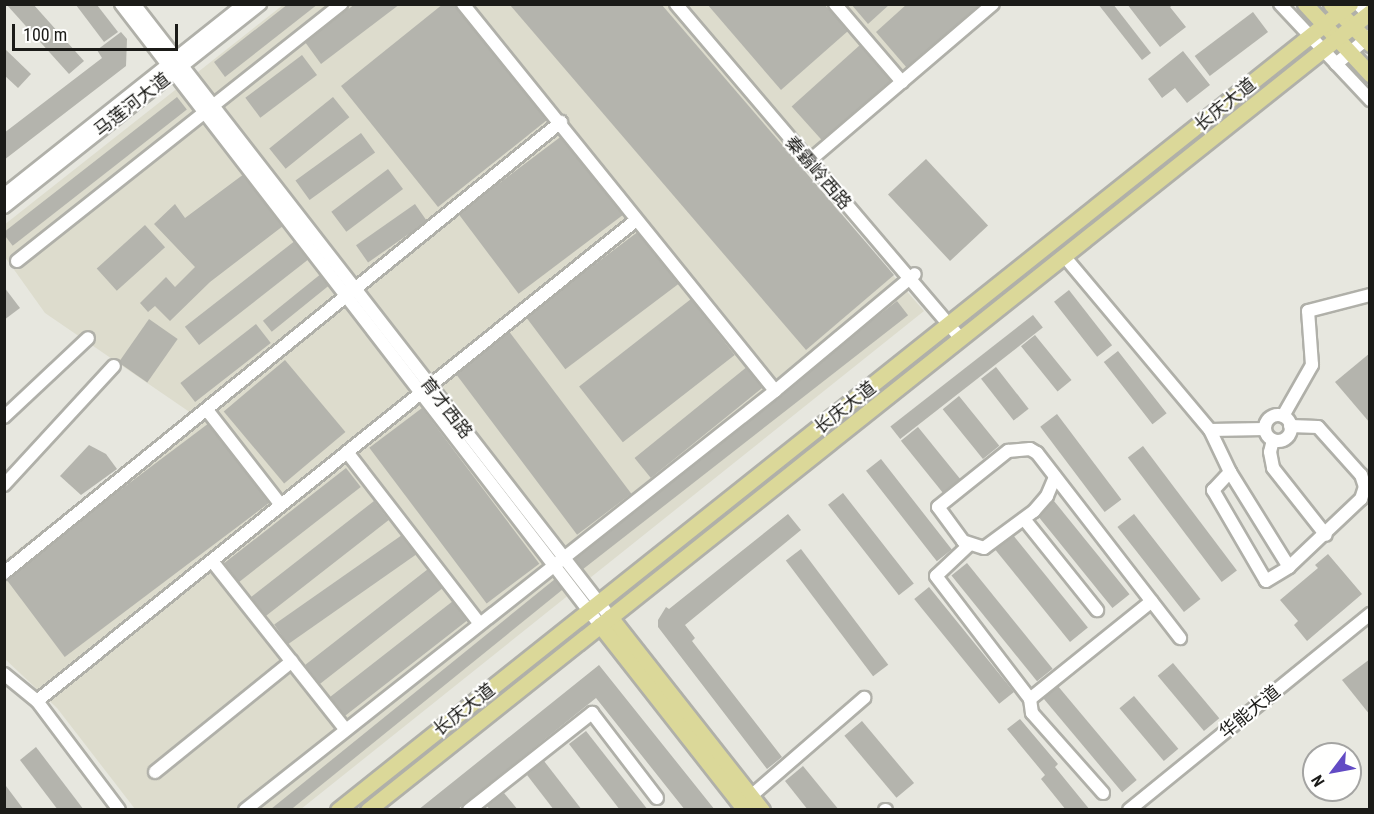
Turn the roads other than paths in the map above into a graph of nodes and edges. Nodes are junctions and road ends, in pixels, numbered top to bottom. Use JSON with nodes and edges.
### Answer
{"nodes":[{"id":1,"x":122,"y":4,"type":"edge"},
{"id":2,"x":134,"y":4,"type":"edge"},
{"id":3,"x":244,"y":4,"type":"edge"},
{"id":4,"x":260,"y":4,"type":"edge"},
{"id":5,"x":341,"y":4,"type":"edge"},
{"id":6,"x":463,"y":4,"type":"edge"},
{"id":7,"x":676,"y":4,"type":"edge"},
{"id":8,"x":686,"y":4,"type":"edge"},
{"id":9,"x":835,"y":4,"type":"edge"},
{"id":10,"x":993,"y":4,"type":"edge"},
{"id":11,"x":1280,"y":4,"type":"edge"},
{"id":12,"x":1312,"y":7,"type":"edge"},
{"id":13,"x":1340,"y":7,"type":"edge"},
{"id":14,"x":1366,"y":12,"type":"edge"},
{"id":15,"x":1298,"y":23,"type":"junction"},
{"id":16,"x":1325,"y":26,"type":"junction"},
{"id":17,"x":1352,"y":27,"type":"junction"},
{"id":18,"x":1311,"y":37,"type":"junction"},
{"id":19,"x":1337,"y":39,"type":"junction"},
{"id":20,"x":1368,"y":40,"type":"edge"},
{"id":21,"x":1323,"y":50,"type":"junction"},
{"id":22,"x":1350,"y":53,"type":"junction"},
{"id":23,"x":1336,"y":64,"type":"junction"},
{"id":24,"x":176,"y":65,"type":"junction"},
{"id":25,"x":1370,"y":74,"type":"edge"},
{"id":26,"x":902,"y":82,"type":"junction"},
{"id":27,"x":1370,"y":100,"type":"edge"},
{"id":28,"x":211,"y":110,"type":"junction"},
{"id":29,"x":561,"y":122,"type":"junction"},
{"id":30,"x":811,"y":159,"type":"junction"},
{"id":31,"x":4,"y":195,"type":"edge"},
{"id":32,"x":4,"y":207,"type":"edge"},
{"id":33,"x":635,"y":220,"type":"junction"},
{"id":34,"x":1064,"y":256,"type":"junction"},
{"id":35,"x":17,"y":261,"type":"dead end"},
{"id":36,"x":912,"y":277,"type":"junction"},
{"id":37,"x":350,"y":292,"type":"junction"},
{"id":38,"x":1370,"y":295,"type":"edge"},
{"id":39,"x":952,"y":323,"type":"junction"},
{"id":40,"x":964,"y":336,"type":"junction"},
{"id":41,"x":88,"y":338,"type":"dead end"},
{"id":42,"x":114,"y":366,"type":"dead end"},
{"id":43,"x":424,"y":388,"type":"junction"},
{"id":44,"x":775,"y":391,"type":"junction"},
{"id":45,"x":207,"y":410,"type":"junction"},
{"id":46,"x":1282,"y":416,"type":"junction"},
{"id":47,"x":4,"y":417,"type":"edge"},
{"id":48,"x":1290,"y":426,"type":"junction"},
{"id":49,"x":1265,"y":429,"type":"junction"},
{"id":50,"x":1210,"y":430,"type":"junction"},
{"id":51,"x":1273,"y":440,"type":"junction"},
{"id":52,"x":347,"y":452,"type":"junction"},
{"id":53,"x":1230,"y":471,"type":"junction"},
{"id":54,"x":1055,"y":477,"type":"junction"},
{"id":55,"x":4,"y":485,"type":"edge"},
{"id":56,"x":281,"y":505,"type":"junction"},
{"id":57,"x":1024,"y":519,"type":"junction"},
{"id":58,"x":1326,"y":535,"type":"junction"},
{"id":59,"x":969,"y":545,"type":"junction"},
{"id":60,"x":212,"y":561,"type":"junction"},
{"id":61,"x":558,"y":562,"type":"junction"},
{"id":62,"x":1289,"y":567,"type":"junction"},
{"id":63,"x":4,"y":573,"type":"edge"},
{"id":64,"x":1152,"y":601,"type":"junction"},
{"id":65,"x":594,"y":607,"type":"junction"},
{"id":66,"x":1097,"y":610,"type":"dead end"},
{"id":67,"x":1370,"y":614,"type":"edge"},
{"id":68,"x":605,"y":621,"type":"junction"},
{"id":69,"x":1370,"y":623,"type":"edge"},
{"id":70,"x":479,"y":624,"type":"junction"},
{"id":71,"x":1180,"y":638,"type":"dead end"},
{"id":72,"x":292,"y":661,"type":"junction"},
{"id":73,"x":4,"y":674,"type":"edge"},
{"id":74,"x":864,"y":698,"type":"dead end"},
{"id":75,"x":1030,"y":699,"type":"junction"},
{"id":76,"x":37,"y":701,"type":"junction"},
{"id":77,"x":345,"y":729,"type":"junction"},
{"id":78,"x":155,"y":772,"type":"dead end"},
{"id":79,"x":1103,"y":793,"type":"dead end"},
{"id":80,"x":657,"y":798,"type":"dead end"},
{"id":81,"x":743,"y":805,"type":"edge"},
{"id":82,"x":119,"y":810,"type":"edge"},
{"id":83,"x":245,"y":810,"type":"edge"},
{"id":84,"x":338,"y":810,"type":"edge"},
{"id":85,"x":368,"y":810,"type":"edge"},
{"id":86,"x":469,"y":810,"type":"edge"},
{"id":87,"x":762,"y":810,"type":"edge"},
{"id":88,"x":1130,"y":810,"type":"edge"},
{"id":89,"x":1141,"y":810,"type":"edge"}],
"edges":[{"from":1,"to":24,"type":"street","name":"育才西路"},
{"from":2,"to":24,"type":"street","name":"育才西路"},
{"from":3,"to":24,"type":"street","name":"马莲河大道"},
{"from":4,"to":24,"type":"street","name":"马莲河大道"},
{"from":5,"to":28,"type":"street"},
{"from":6,"to":29,"type":"street"},
{"from":7,"to":30,"type":"street","name":"秦霸岭西路"},
{"from":8,"to":30,"type":"street","name":"秦霸岭西路"},
{"from":9,"to":26,"type":"street"},
{"from":10,"to":26,"type":"street"},
{"from":11,"to":15,"type":"street"},
{"from":12,"to":15,"type":"street"},
{"from":12,"to":16,"type":"main road"},
{"from":13,"to":16,"type":"main road","name":"长庆大道"},
{"from":13,"to":17,"type":"main road"},
{"from":14,"to":17,"type":"main road","name":"长庆大道"},
{"from":15,"to":18,"type":"street"},
{"from":16,"to":18,"type":"main road","name":"长庆大道"},
{"from":16,"to":19,"type":"main road"},
{"from":17,"to":19,"type":"main road","name":"长庆大道"},
{"from":17,"to":20,"type":"main road"},
{"from":18,"to":21,"type":"street"},
{"from":18,"to":39,"type":"main road","name":"长庆大道"},
{"from":19,"to":21,"type":"main road","name":"长庆大道"},
{"from":19,"to":22,"type":"main road"},
{"from":20,"to":22,"type":"street"},
{"from":21,"to":23,"type":"street"},
{"from":21,"to":34,"type":"main road","name":"长庆大道"},
{"from":22,"to":23,"type":"street"},
{"from":22,"to":25,"type":"main road"},
{"from":23,"to":27,"type":"street"},
{"from":24,"to":28,"type":"street","name":"育才西路"},
{"from":24,"to":31,"type":"street","name":"马莲河大道"},
{"from":24,"to":32,"type":"street","name":"马莲河大道"},
{"from":26,"to":30,"type":"street"},
{"from":28,"to":35,"type":"street"},
{"from":28,"to":37,"type":"street","name":"育才西路"},
{"from":29,"to":33,"type":"street"},
{"from":29,"to":37,"type":"street"},
{"from":30,"to":36,"type":"street","name":"秦霸岭西路"},
{"from":33,"to":43,"type":"street"},
{"from":33,"to":44,"type":"street"},
{"from":34,"to":40,"type":"main road","name":"长庆大道"},
{"from":34,"to":50,"type":"street"},
{"from":36,"to":39,"type":"street","name":"秦霸岭西路"},
{"from":36,"to":44,"type":"street"},
{"from":37,"to":43,"type":"street","name":"育才西路"},
{"from":37,"to":45,"type":"street"},
{"from":38,"to":46,"type":"street"},
{"from":39,"to":40,"type":"street","name":"秦霸岭西路"},
{"from":39,"to":65,"type":"main road","name":"长庆大道"},
{"from":40,"to":68,"type":"main road","name":"长庆大道"},
{"from":41,"to":47,"type":"street"},
{"from":42,"to":55,"type":"street"},
{"from":43,"to":52,"type":"street"},
{"from":43,"to":61,"type":"street","name":"育才西路"},
{"from":44,"to":61,"type":"street"},
{"from":45,"to":56,"type":"street"},
{"from":45,"to":63,"type":"street"},
{"from":46,"to":48,"type":"street"},
{"from":46,"to":49,"type":"street"},
{"from":48,"to":51,"type":"street"},
{"from":48,"to":58,"type":"street"},
{"from":49,"to":50,"type":"street"},
{"from":49,"to":51,"type":"street"},
{"from":50,"to":53,"type":"street"},
{"from":51,"to":58,"type":"street"},
{"from":52,"to":56,"type":"street"},
{"from":52,"to":70,"type":"street"},
{"from":53,"to":62,"type":"street"},
{"from":53,"to":62,"type":"street"},
{"from":54,"to":57,"type":"street"},
{"from":54,"to":59,"type":"street"},
{"from":54,"to":64,"type":"street"},
{"from":56,"to":60,"type":"street"},
{"from":57,"to":59,"type":"street"},
{"from":57,"to":66,"type":"street"},
{"from":58,"to":62,"type":"street"},
{"from":59,"to":75,"type":"street"},
{"from":60,"to":72,"type":"street"},
{"from":60,"to":76,"type":"street"},
{"from":61,"to":65,"type":"street","name":"育才西路"},
{"from":61,"to":70,"type":"street"},
{"from":64,"to":71,"type":"street"},
{"from":64,"to":75,"type":"street"},
{"from":65,"to":68,"type":"street","name":"育才西路"},
{"from":65,"to":84,"type":"main road","name":"长庆大道"},
{"from":67,"to":88,"type":"street","name":"华能大道"},
{"from":68,"to":81,"type":"main road","name":"育才西路"},
{"from":68,"to":85,"type":"main road","name":"长庆大道"},
{"from":69,"to":89,"type":"street","name":"华能大道"},
{"from":70,"to":77,"type":"street"},
{"from":72,"to":77,"type":"street"},
{"from":72,"to":78,"type":"street"},
{"from":73,"to":76,"type":"street"},
{"from":74,"to":81,"type":"street"},
{"from":75,"to":79,"type":"street"},
{"from":76,"to":82,"type":"street"},
{"from":77,"to":83,"type":"street"},
{"from":80,"to":86,"type":"street"},
{"from":81,"to":87,"type":"main road","name":"育才西路"}]}
